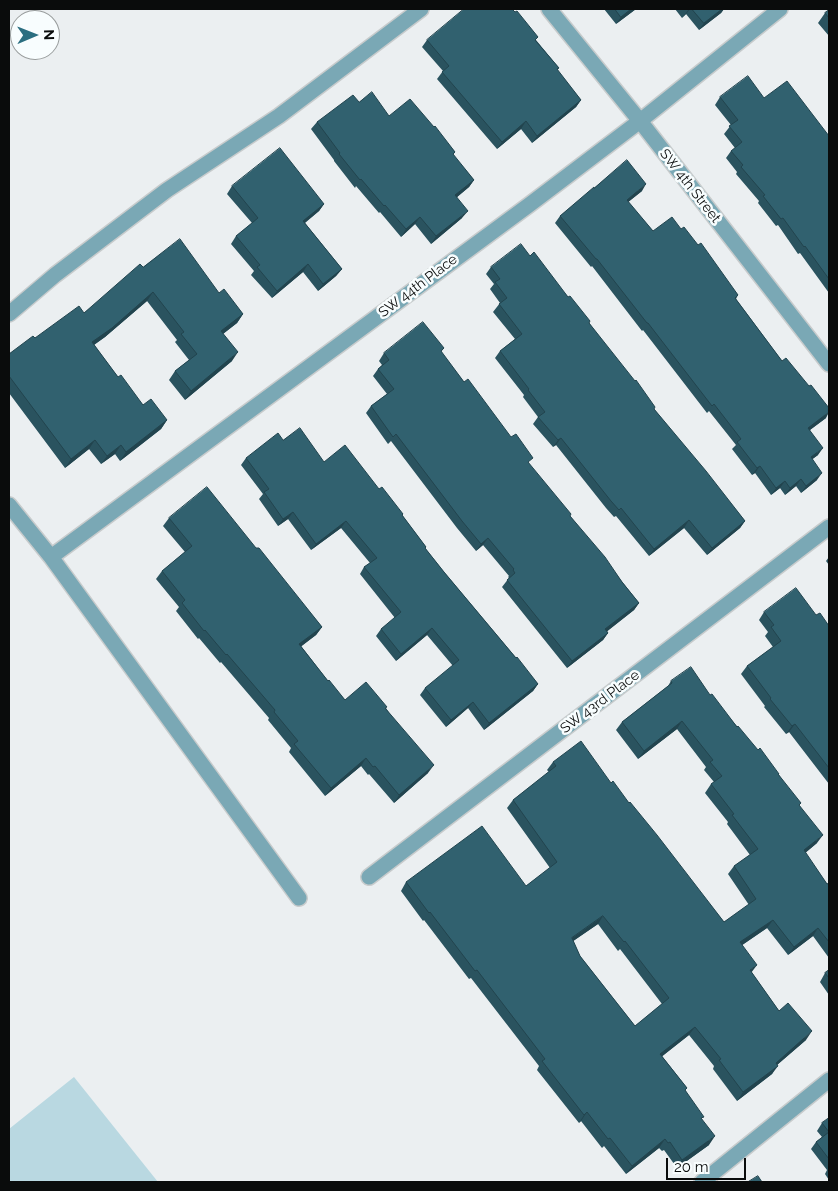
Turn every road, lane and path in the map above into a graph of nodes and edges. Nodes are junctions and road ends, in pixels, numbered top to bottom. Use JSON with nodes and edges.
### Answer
{"nodes":[{"id":1,"x":421,"y":9,"type":"edge"},
{"id":2,"x":548,"y":9,"type":"edge"},
{"id":3,"x":780,"y":9,"type":"edge"},
{"id":4,"x":640,"y":121,"type":"junction"},
{"id":5,"x":9,"y":314,"type":"edge"},
{"id":6,"x":829,"y":364,"type":"edge"},
{"id":7,"x":9,"y":504,"type":"edge"},
{"id":8,"x":829,"y":527,"type":"edge"},
{"id":9,"x":51,"y":557,"type":"junction"},
{"id":10,"x":370,"y":877,"type":"dead end"},
{"id":11,"x":299,"y":898,"type":"dead end"},
{"id":12,"x":829,"y":1080,"type":"edge"},
{"id":13,"x":702,"y":1182,"type":"edge"}],
"edges":[{"from":1,"to":5,"type":"street"},
{"from":2,"to":4,"type":"street","name":"SW 4th Street"},
{"from":3,"to":4,"type":"street","name":"SW 44th Place"},
{"from":4,"to":6,"type":"street","name":"SW 4th Street"},
{"from":4,"to":9,"type":"street","name":"SW 44th Place"},
{"from":7,"to":9,"type":"street"},
{"from":8,"to":10,"type":"street","name":"SW 43rd Place"},
{"from":9,"to":11,"type":"street"},
{"from":12,"to":13,"type":"street"}]}
